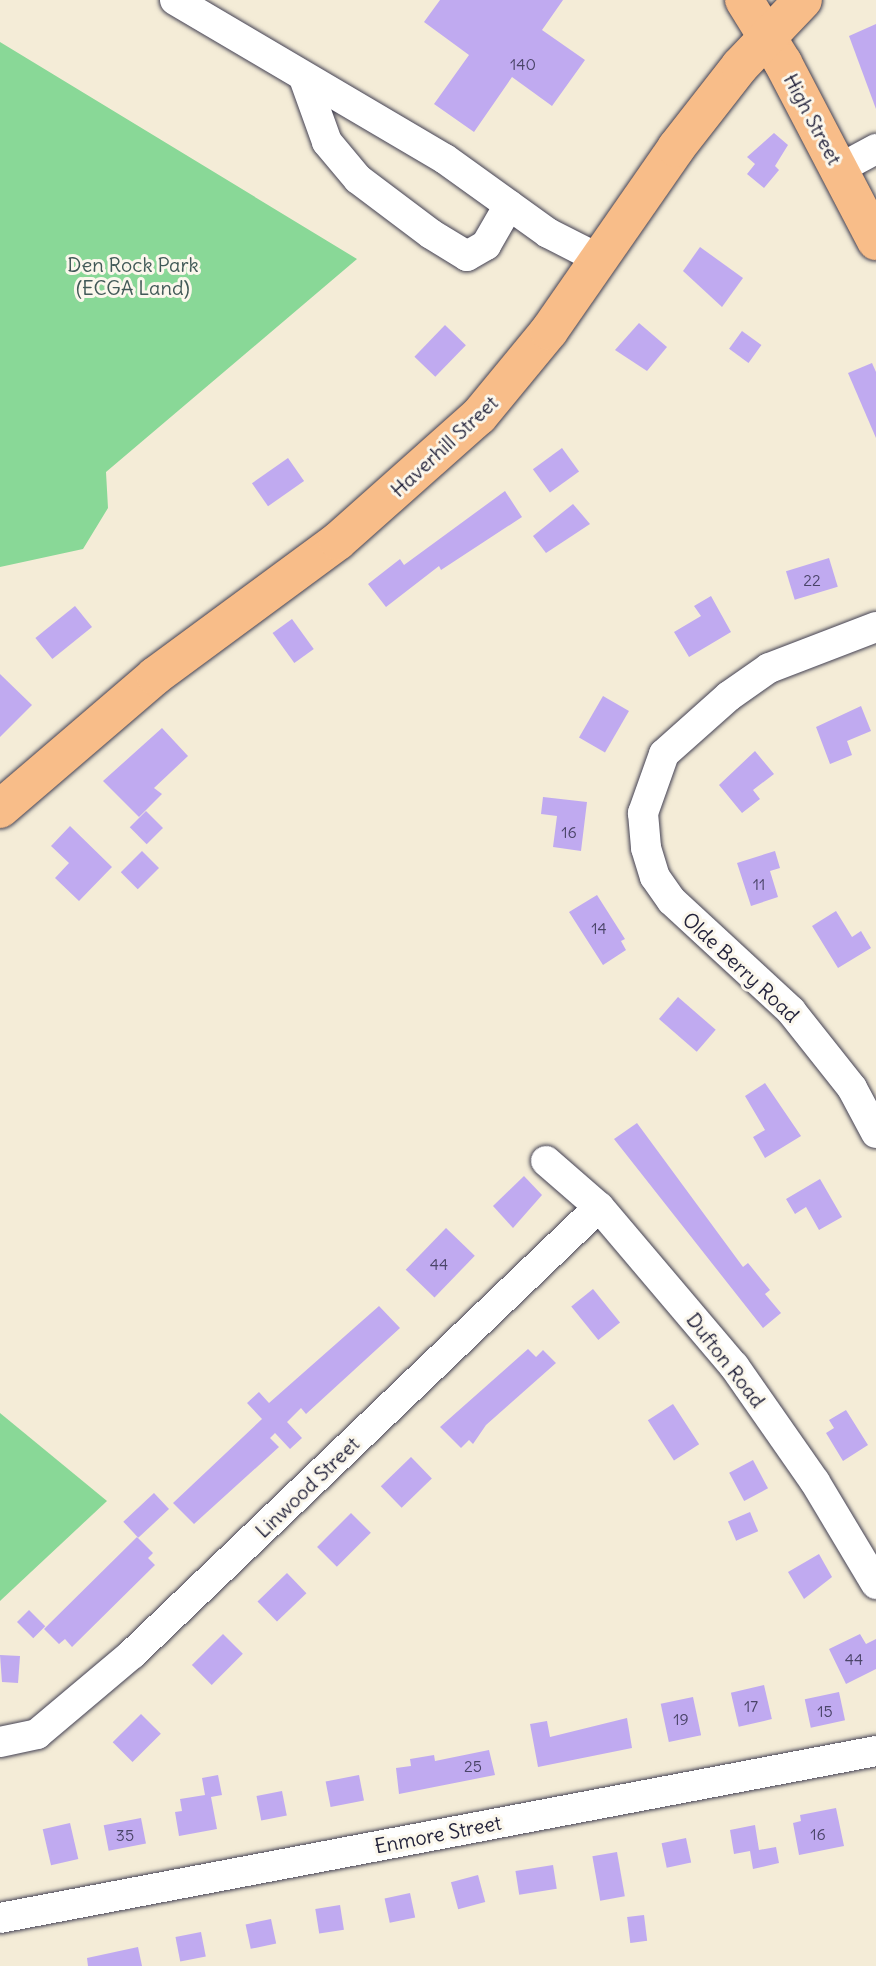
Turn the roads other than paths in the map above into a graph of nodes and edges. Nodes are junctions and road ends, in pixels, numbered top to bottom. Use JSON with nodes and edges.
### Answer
{"nodes":[{"id":1,"x":175,"y":0,"type":"edge"},
{"id":2,"x":744,"y":0,"type":"edge"},
{"id":3,"x":803,"y":0,"type":"edge"},
{"id":4,"x":767,"y":38,"type":"junction"},
{"id":5,"x":304,"y":78,"type":"junction"},
{"id":6,"x":876,"y":149,"type":"edge"},
{"id":7,"x":839,"y":169,"type":"junction"},
{"id":8,"x":509,"y":205,"type":"junction"},
{"id":9,"x":876,"y":241,"type":"edge"},
{"id":10,"x":599,"y":259,"type":"junction"},
{"id":11,"x":876,"y":627,"type":"edge"},
{"id":12,"x":0,"y":809,"type":"edge"},
{"id":13,"x":876,"y":1133,"type":"edge"},
{"id":14,"x":546,"y":1161,"type":"dead end"},
{"id":15,"x":599,"y":1207,"type":"junction"},
{"id":16,"x":876,"y":1584,"type":"edge"},
{"id":17,"x":0,"y":1742,"type":"edge"},
{"id":18,"x":876,"y":1751,"type":"edge"},
{"id":19,"x":0,"y":1918,"type":"edge"}],
"edges":[{"from":1,"to":5,"type":"street"},
{"from":2,"to":4,"type":"main road","name":"High Street"},
{"from":3,"to":4,"type":"main road","name":"Haverhill Street"},
{"from":4,"to":7,"type":"main road","name":"High Street"},
{"from":4,"to":10,"type":"main road","name":"Haverhill Street"},
{"from":5,"to":8,"type":"street"},
{"from":5,"to":8,"type":"street"},
{"from":6,"to":7,"type":"street"},
{"from":7,"to":9,"type":"main road","name":"High Street"},
{"from":8,"to":10,"type":"street"},
{"from":10,"to":12,"type":"main road","name":"Haverhill Street"},
{"from":11,"to":13,"type":"street","name":"Olde Berry Road"},
{"from":14,"to":15,"type":"street","name":"Dufton Road"},
{"from":15,"to":16,"type":"street","name":"Dufton Road"},
{"from":15,"to":17,"type":"street","name":"Linwood Street"},
{"from":18,"to":19,"type":"street","name":"Enmore Street"}]}
